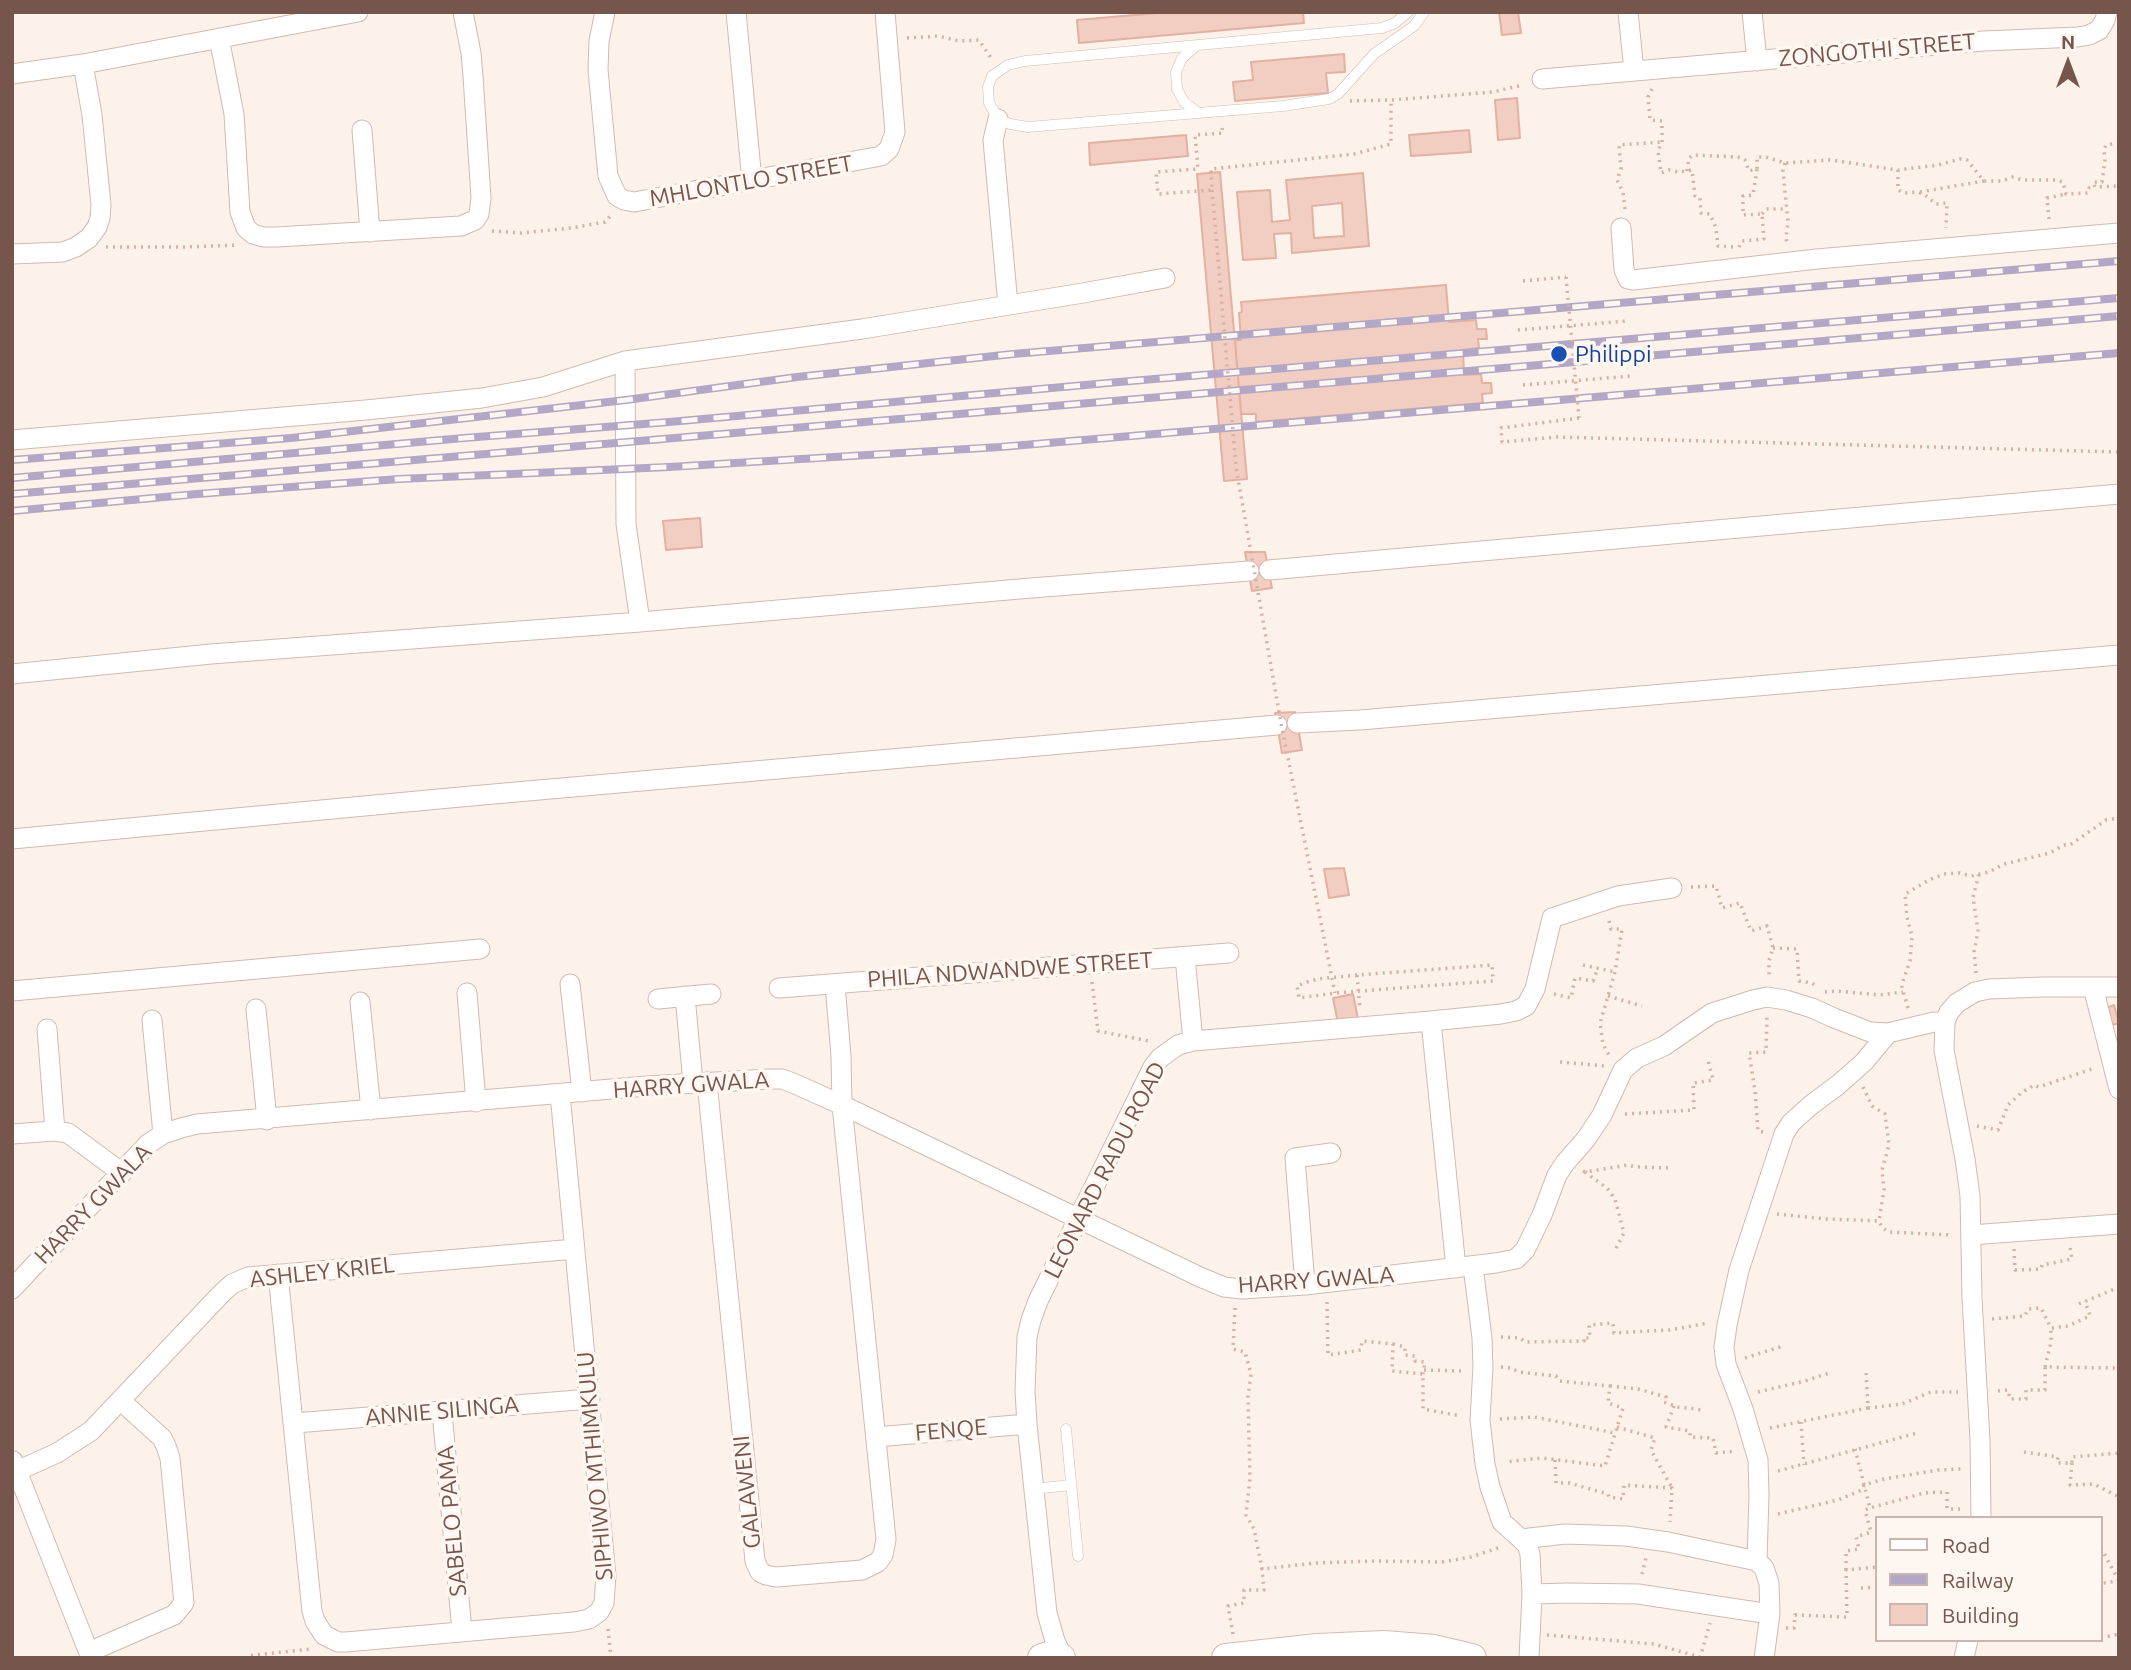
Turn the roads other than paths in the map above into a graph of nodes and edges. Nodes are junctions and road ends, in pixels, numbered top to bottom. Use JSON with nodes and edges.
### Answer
{"nodes":[{"id":1,"x":463,"y":12,"type":"edge"},
{"id":2,"x":605,"y":12,"type":"edge"},
{"id":3,"x":736,"y":12,"type":"edge"},
{"id":4,"x":885,"y":12,"type":"edge"},
{"id":5,"x":1408,"y":12,"type":"edge"},
{"id":6,"x":1424,"y":12,"type":"edge"},
{"id":7,"x":1628,"y":12,"type":"edge"},
{"id":8,"x":1752,"y":12,"type":"edge"},
{"id":9,"x":2107,"y":12,"type":"edge"},
{"id":10,"x":355,"y":13,"type":"edge"},
{"id":11,"x":219,"y":38,"type":"junction"},
{"id":12,"x":1201,"y":44,"type":"junction"},
{"id":13,"x":1757,"y":61,"type":"junction"},
{"id":14,"x":83,"y":64,"type":"junction"},
{"id":15,"x":1634,"y":71,"type":"junction"},
{"id":16,"x":12,"y":74,"type":"edge"},
{"id":17,"x":1542,"y":79,"type":"road end"},
{"id":18,"x":1198,"y":113,"type":"junction"},
{"id":19,"x":998,"y":119,"type":"junction"},
{"id":20,"x":362,"y":130,"type":"dead end"},
{"id":21,"x":752,"y":181,"type":"junction"},
{"id":22,"x":1621,"y":228,"type":"road end"},
{"id":23,"x":370,"y":232,"type":"junction"},
{"id":24,"x":2119,"y":233,"type":"edge"},
{"id":25,"x":12,"y":254,"type":"edge"},
{"id":26,"x":1165,"y":278,"type":"dead end"},
{"id":27,"x":1008,"y":305,"type":"junction"},
{"id":28,"x":625,"y":361,"type":"junction"},
{"id":29,"x":12,"y":440,"type":"edge"},
{"id":30,"x":2119,"y":494,"type":"edge"},
{"id":31,"x":1269,"y":570,"type":"dead end"},
{"id":32,"x":1248,"y":571,"type":"dead end"},
{"id":33,"x":640,"y":622,"type":"junction"},
{"id":34,"x":2119,"y":655,"type":"edge"},
{"id":35,"x":12,"y":674,"type":"edge"},
{"id":36,"x":12,"y":839,"type":"edge"},
{"id":37,"x":1672,"y":888,"type":"road end"},
{"id":38,"x":480,"y":949,"type":"dead end"},
{"id":39,"x":1229,"y":953,"type":"dead end"},
{"id":40,"x":1185,"y":957,"type":"junction"},
{"id":41,"x":570,"y":984,"type":"dead end"},
{"id":42,"x":835,"y":984,"type":"junction"},
{"id":43,"x":779,"y":988,"type":"dead end"},
{"id":44,"x":12,"y":990,"type":"edge"},
{"id":45,"x":2111,"y":991,"type":"edge"},
{"id":46,"x":467,"y":993,"type":"dead end"},
{"id":47,"x":711,"y":994,"type":"dead end"},
{"id":48,"x":685,"y":996,"type":"junction"},
{"id":49,"x":658,"y":999,"type":"dead end"},
{"id":50,"x":360,"y":1002,"type":"dead end"},
{"id":51,"x":256,"y":1009,"type":"dead end"},
{"id":52,"x":152,"y":1020,"type":"dead end"},
{"id":53,"x":1430,"y":1021,"type":"junction"},
{"id":54,"x":1945,"y":1022,"type":"junction"},
{"id":55,"x":47,"y":1029,"type":"dead end"},
{"id":56,"x":1888,"y":1033,"type":"junction"},
{"id":57,"x":1194,"y":1041,"type":"junction"},
{"id":58,"x":700,"y":1082,"type":"junction"},
{"id":59,"x":2119,"y":1089,"type":"edge"},
{"id":60,"x":582,"y":1092,"type":"junction"},
{"id":61,"x":560,"y":1094,"type":"junction"},
{"id":62,"x":476,"y":1101,"type":"junction"},
{"id":63,"x":842,"y":1105,"type":"junction"},
{"id":64,"x":371,"y":1110,"type":"junction"},
{"id":65,"x":267,"y":1120,"type":"junction"},
{"id":66,"x":55,"y":1131,"type":"junction"},
{"id":67,"x":163,"y":1134,"type":"junction"},
{"id":68,"x":12,"y":1135,"type":"edge"},
{"id":69,"x":1331,"y":1153,"type":"dead end"},
{"id":70,"x":122,"y":1173,"type":"junction"},
{"id":71,"x":1080,"y":1218,"type":"junction"},
{"id":72,"x":2119,"y":1224,"type":"edge"},
{"id":73,"x":1971,"y":1235,"type":"junction"},
{"id":74,"x":575,"y":1249,"type":"junction"},
{"id":75,"x":1465,"y":1267,"type":"junction"},
{"id":76,"x":278,"y":1274,"type":"junction"},
{"id":77,"x":1305,"y":1285,"type":"junction"},
{"id":78,"x":12,"y":1289,"type":"edge"},
{"id":79,"x":590,"y":1399,"type":"junction"},
{"id":80,"x":121,"y":1401,"type":"junction"},
{"id":81,"x":442,"y":1412,"type":"junction"},
{"id":82,"x":295,"y":1423,"type":"junction"},
{"id":83,"x":1027,"y":1423,"type":"junction"},
{"id":84,"x":1066,"y":1429,"type":"dead end"},
{"id":85,"x":876,"y":1437,"type":"junction"},
{"id":86,"x":14,"y":1465,"type":"edge"},
{"id":87,"x":1071,"y":1485,"type":"junction"},
{"id":88,"x":1033,"y":1489,"type":"junction"},
{"id":89,"x":1982,"y":1513,"type":"edge"},
{"id":90,"x":1521,"y":1539,"type":"junction"},
{"id":91,"x":1078,"y":1556,"type":"dead end"},
{"id":92,"x":1757,"y":1561,"type":"junction"},
{"id":93,"x":1532,"y":1594,"type":"junction"},
{"id":94,"x":1046,"y":1613,"type":"junction"},
{"id":95,"x":1769,"y":1620,"type":"junction"},
{"id":96,"x":462,"y":1631,"type":"junction"},
{"id":97,"x":90,"y":1655,"type":"edge"},
{"id":98,"x":1235,"y":1657,"type":"edge"},
{"id":99,"x":1041,"y":1658,"type":"edge"},
{"id":100,"x":1062,"y":1658,"type":"edge"},
{"id":101,"x":1226,"y":1658,"type":"edge"},
{"id":102,"x":1472,"y":1658,"type":"edge"},
{"id":103,"x":1529,"y":1658,"type":"edge"},
{"id":104,"x":1764,"y":1658,"type":"edge"}],
"edges":[{"from":1,"to":23,"type":"street"},
{"from":2,"to":21,"type":"street","name":"MHLONTLO STREET"},
{"from":3,"to":21,"type":"street"},
{"from":4,"to":21,"type":"street","name":"MHLONTLO STREET"},
{"from":5,"to":12,"type":"lane"},
{"from":6,"to":18,"type":"lane"},
{"from":7,"to":15,"type":"street"},
{"from":8,"to":13,"type":"street"},
{"from":9,"to":13,"type":"street","name":"ZONGOTHI STREET"},
{"from":10,"to":11,"type":"street"},
{"from":11,"to":14,"type":"street"},
{"from":11,"to":23,"type":"street"},
{"from":12,"to":18,"type":"lane"},
{"from":12,"to":19,"type":"lane"},
{"from":13,"to":15,"type":"street","name":"ZONGOTHI STREET"},
{"from":14,"to":16,"type":"street"},
{"from":14,"to":25,"type":"street"},
{"from":15,"to":17,"type":"street","name":"ZONGOTHI STREET"},
{"from":18,"to":19,"type":"lane"},
{"from":19,"to":27,"type":"street"},
{"from":20,"to":23,"type":"street"},
{"from":22,"to":24,"type":"street"},
{"from":26,"to":27,"type":"street"},
{"from":27,"to":28,"type":"street"},
{"from":28,"to":29,"type":"street"},
{"from":28,"to":33,"type":"street"},
{"from":30,"to":31,"type":"street"},
{"from":32,"to":33,"type":"street"},
{"from":33,"to":35,"type":"street"},
{"from":34,"to":36,"type":"street"},
{"from":37,"to":53,"type":"street","name":"LEONARD RADU ROAD"},
{"from":38,"to":44,"type":"street"},
{"from":39,"to":40,"type":"street","name":"PHILA NDWANDWE STREET"},
{"from":40,"to":42,"type":"street","name":"PHILA NDWANDWE STREET"},
{"from":40,"to":57,"type":"street","name":"PHILA NDWANDWE STREET"},
{"from":41,"to":60,"type":"street"},
{"from":42,"to":43,"type":"street","name":"PHILA NDWANDWE STREET"},
{"from":42,"to":63,"type":"street","name":"PHILA NDWANDWE STREET"},
{"from":45,"to":54,"type":"street"},
{"from":45,"to":59,"type":"street"},
{"from":46,"to":62,"type":"street"},
{"from":47,"to":48,"type":"street"},
{"from":48,"to":49,"type":"street"},
{"from":48,"to":58,"type":"street"},
{"from":50,"to":64,"type":"street"},
{"from":51,"to":65,"type":"street"},
{"from":52,"to":67,"type":"street"},
{"from":53,"to":57,"type":"street","name":"LEONARD RADU ROAD"},
{"from":53,"to":75,"type":"street"},
{"from":54,"to":56,"type":"street"},
{"from":54,"to":73,"type":"street"},
{"from":55,"to":66,"type":"street"},
{"from":56,"to":75,"type":"street","name":"HARRY GWALA"},
{"from":56,"to":92,"type":"street"},
{"from":57,"to":71,"type":"street","name":"LEONARD RADU ROAD"},
{"from":58,"to":60,"type":"street","name":"HARRY GWALA"},
{"from":58,"to":63,"type":"street","name":"HARRY GWALA"},
{"from":58,"to":85,"type":"street","name":"GALAWENI"},
{"from":60,"to":61,"type":"street","name":"HARRY GWALA"},
{"from":61,"to":62,"type":"street","name":"HARRY GWALA"},
{"from":61,"to":74,"type":"street","name":"SIPHIWO MTHIMKULU"},
{"from":62,"to":64,"type":"street","name":"HARRY GWALA"},
{"from":63,"to":71,"type":"street","name":"HARRY GWALA"},
{"from":63,"to":85,"type":"street","name":"GALAWENI"},
{"from":64,"to":65,"type":"street","name":"HARRY GWALA"},
{"from":65,"to":67,"type":"street","name":"HARRY GWALA"},
{"from":66,"to":68,"type":"street"},
{"from":66,"to":70,"type":"street"},
{"from":67,"to":70,"type":"street","name":"HARRY GWALA"},
{"from":69,"to":77,"type":"street"},
{"from":70,"to":78,"type":"street","name":"HARRY GWALA"},
{"from":71,"to":77,"type":"street","name":"HARRY GWALA"},
{"from":71,"to":83,"type":"street","name":"LEONARD RADU ROAD"},
{"from":72,"to":73,"type":"street"},
{"from":73,"to":89,"type":"street"},
{"from":74,"to":76,"type":"street","name":"ASHLEY KRIEL"},
{"from":74,"to":79,"type":"street","name":"SIPHIWO MTHIMKULU"},
{"from":75,"to":77,"type":"street","name":"HARRY GWALA"},
{"from":75,"to":90,"type":"street"},
{"from":76,"to":80,"type":"street","name":"ASHLEY KRIEL"},
{"from":76,"to":82,"type":"street"},
{"from":79,"to":81,"type":"street","name":"ANNIE SILINGA"},
{"from":79,"to":96,"type":"street","name":"SIPHIWO MTHIMKULU"},
{"from":80,"to":86,"type":"street","name":"ASHLEY KRIEL"},
{"from":80,"to":97,"type":"street"},
{"from":81,"to":82,"type":"street","name":"ANNIE SILINGA"},
{"from":81,"to":96,"type":"street","name":"SABELO PAMA"},
{"from":82,"to":96,"type":"street","name":"SIPHIWO MTHIMKULU"},
{"from":83,"to":85,"type":"street","name":"FENQE"},
{"from":83,"to":88,"type":"street","name":"LEONARD RADU ROAD"},
{"from":84,"to":87,"type":"lane"},
{"from":86,"to":97,"type":"street"},
{"from":87,"to":88,"type":"lane"},
{"from":87,"to":91,"type":"lane"},
{"from":88,"to":94,"type":"street","name":"LEONARD RADU ROAD"},
{"from":90,"to":92,"type":"street"},
{"from":90,"to":93,"type":"street"},
{"from":92,"to":95,"type":"street"},
{"from":93,"to":95,"type":"street"},
{"from":93,"to":103,"type":"street"},
{"from":94,"to":99,"type":"street","name":"LEONARD RADU ROAD"},
{"from":94,"to":100,"type":"street","name":"LEONARD RADU ROAD"},
{"from":95,"to":104,"type":"street"},
{"from":98,"to":101,"type":"street"},
{"from":98,"to":102,"type":"street"},
{"from":99,"to":100,"type":"street"}]}
